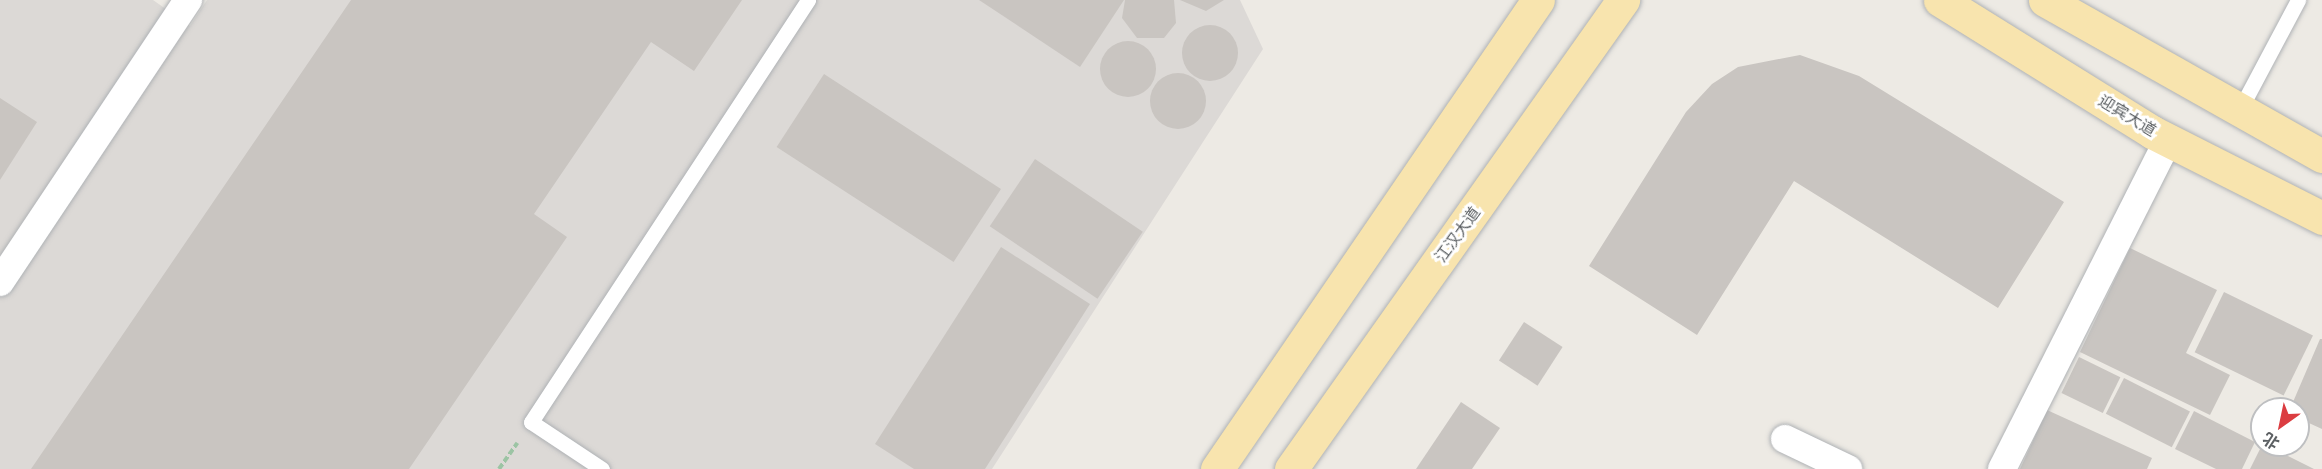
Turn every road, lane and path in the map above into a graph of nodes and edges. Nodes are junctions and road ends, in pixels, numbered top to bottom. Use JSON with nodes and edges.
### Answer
{"nodes":[{"id":1,"x":188,"y":0,"type":"edge"},
{"id":2,"x":808,"y":0,"type":"edge"},
{"id":3,"x":1538,"y":0,"type":"edge"},
{"id":4,"x":1940,"y":0,"type":"edge"},
{"id":5,"x":2046,"y":0,"type":"edge"},
{"id":6,"x":2298,"y":0,"type":"edge"},
{"id":7,"x":1624,"y":5,"type":"edge"},
{"id":8,"x":2239,"y":111,"type":"junction"},
{"id":9,"x":2169,"y":140,"type":"junction"},
{"id":10,"x":2322,"y":156,"type":"edge"},
{"id":11,"x":2322,"y":218,"type":"edge"},
{"id":12,"x":0,"y":282,"type":"edge"},
{"id":13,"x":1785,"y":439,"type":"dead end"},
{"id":14,"x":602,"y":469,"type":"edge"},
{"id":15,"x":1217,"y":469,"type":"edge"},
{"id":16,"x":1291,"y":469,"type":"edge"},
{"id":17,"x":1848,"y":469,"type":"edge"},
{"id":18,"x":2002,"y":469,"type":"edge"}],
"edges":[{"from":1,"to":12,"type":"street"},
{"from":2,"to":14,"type":"lane"},
{"from":3,"to":15,"type":"main road"},
{"from":4,"to":9,"type":"main road","name":"迎宾大道"},
{"from":5,"to":8,"type":"main road"},
{"from":6,"to":8,"type":"lane"},
{"from":7,"to":16,"type":"main road","name":"江汉大道"},
{"from":8,"to":10,"type":"main road"},
{"from":9,"to":11,"type":"main road","name":"迎宾大道"},
{"from":9,"to":18,"type":"street"},
{"from":13,"to":17,"type":"street"}]}
